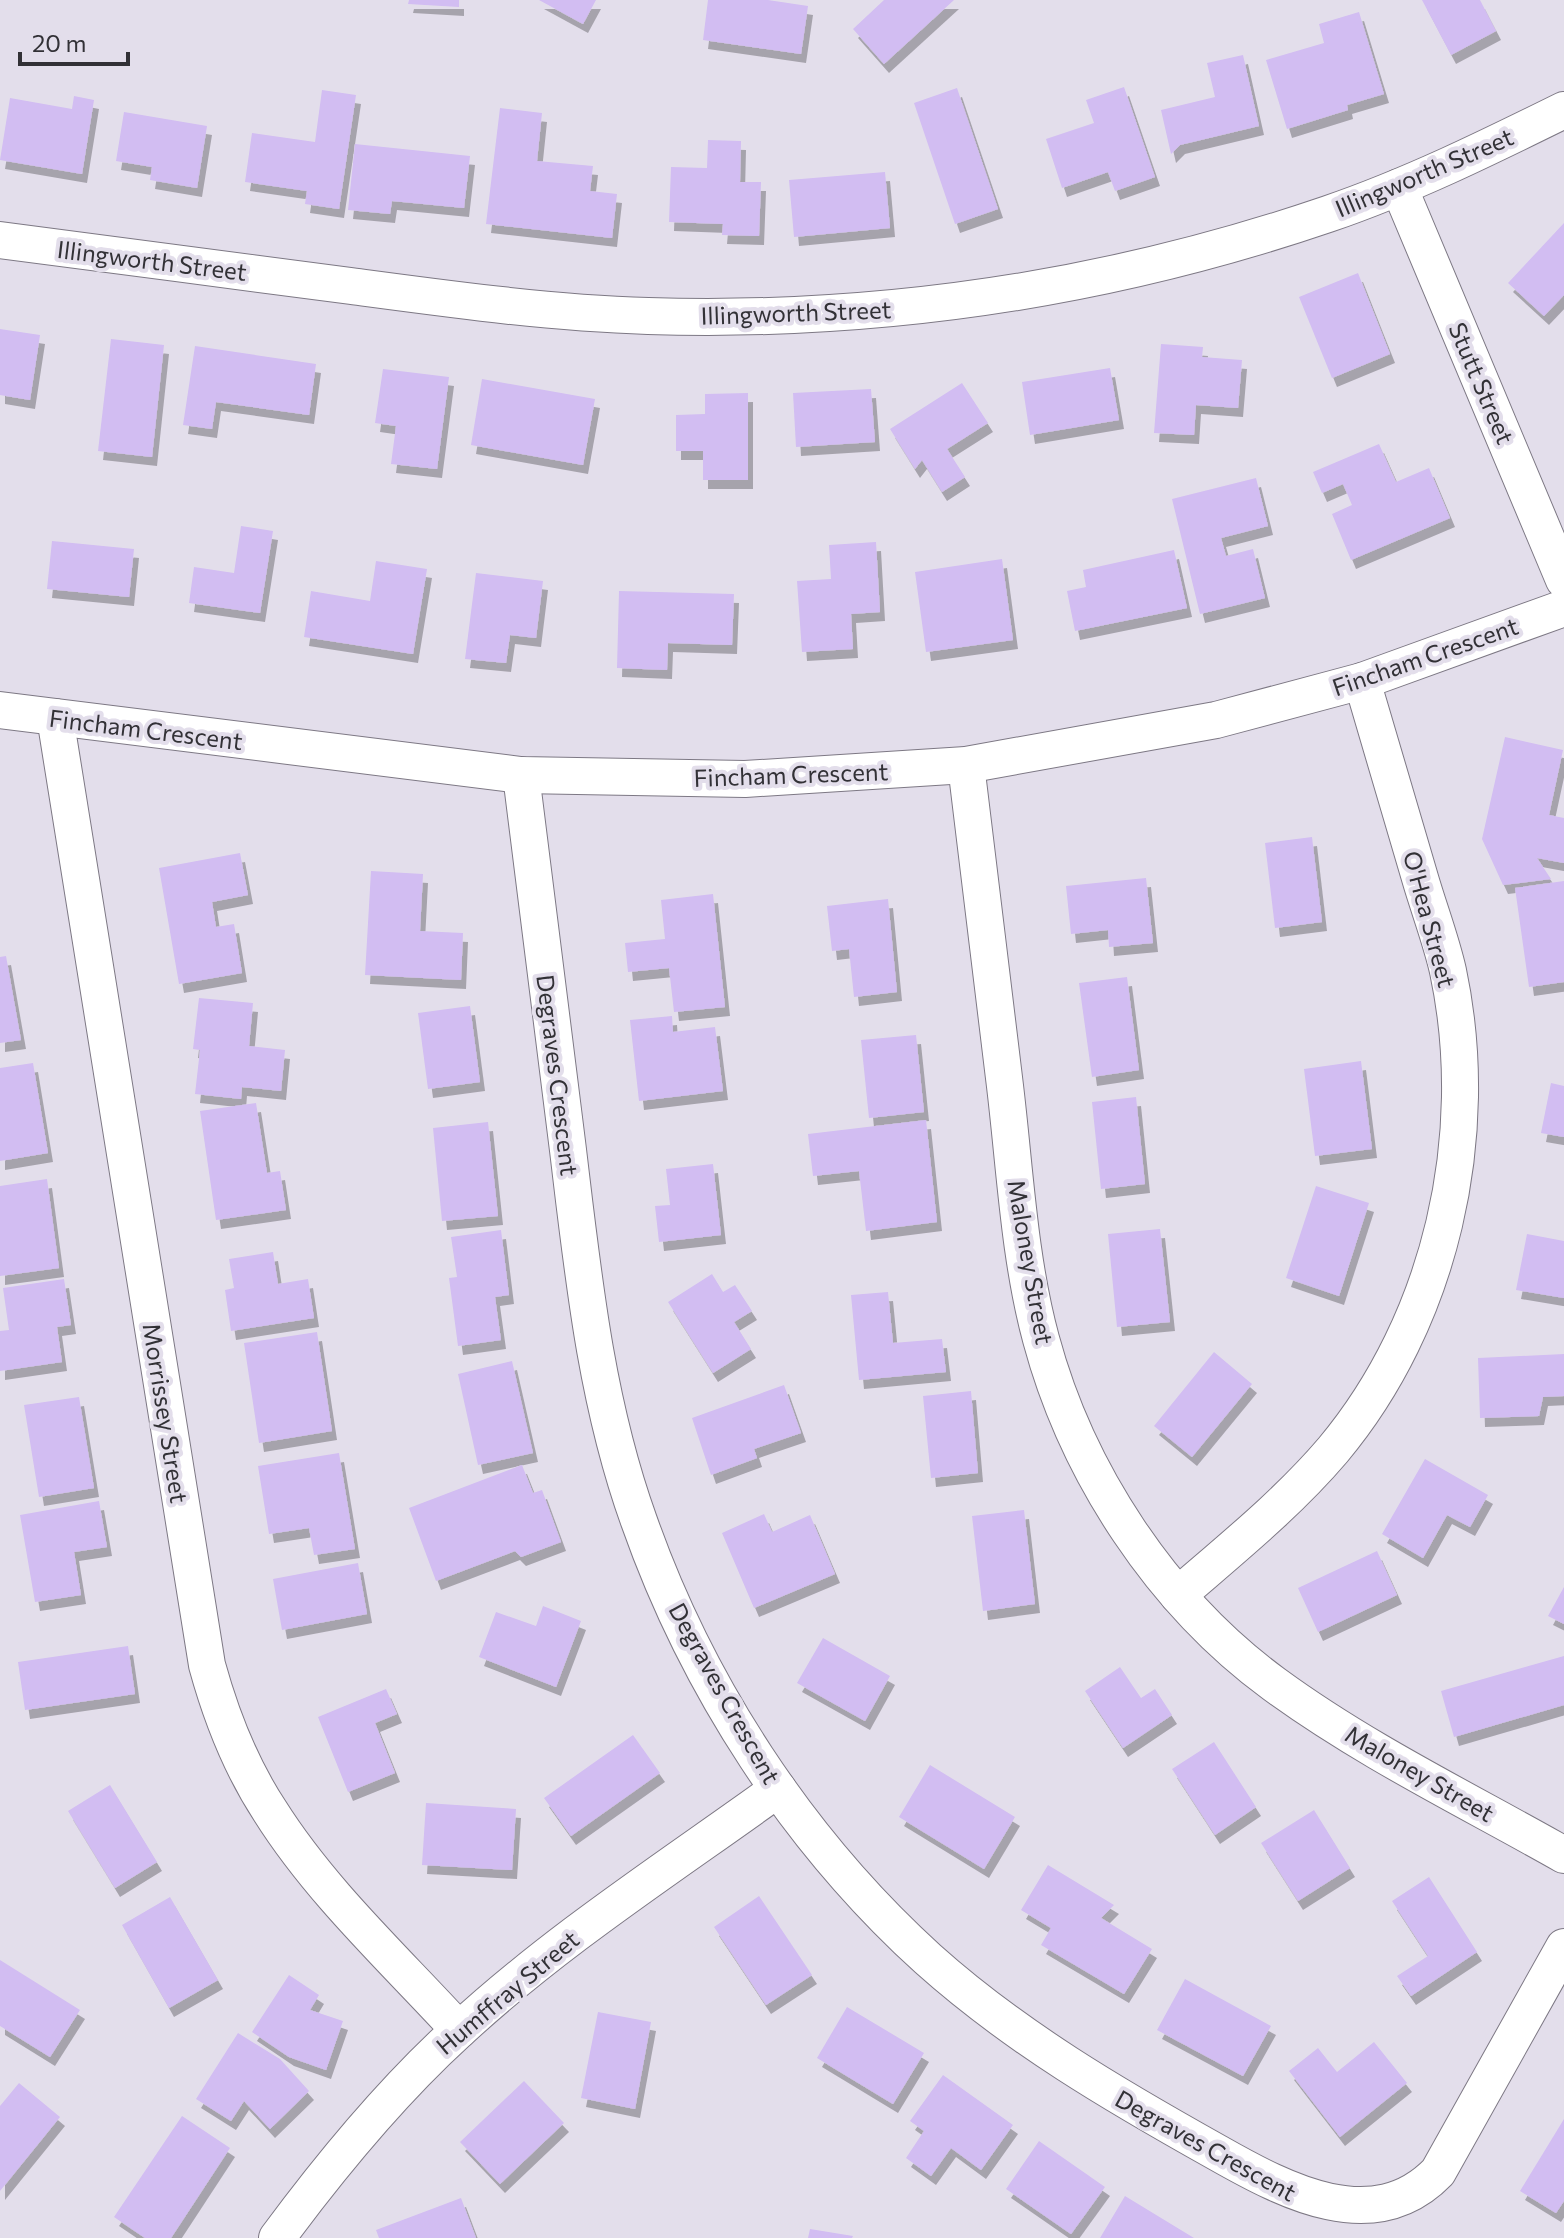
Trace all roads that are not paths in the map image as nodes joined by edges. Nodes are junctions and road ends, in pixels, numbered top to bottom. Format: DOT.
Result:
graph roads {
  1 [pos="1564,110"];
  2 [pos="1399,187"];
  3 [pos="0,240"];
  4 [pos="1564,580"];
  5 [pos="1564,608"];
  6 [pos="1362,681"];
  7 [pos="0,710"];
  8 [pos="55,717"];
  9 [pos="966,765"];
  10 [pos="521,775"];
  11 [pos="1178,1595"];
  12 [pos="778,1789"];
  13 [pos="1564,1855"];
  14 [pos="1564,1947"];
  15 [pos="459,2030"];
  16 [pos="277,2238"];
  1 -- 2 [label="street, Illingworth Street"];
  2 -- 3 [label="street, Illingworth Street"];
  2 -- 4 [label="street, Stutt Street"];
  5 -- 6 [label="street, Fincham Crescent"];
  6 -- 9 [label="street, Fincham Crescent"];
  6 -- 11 [label="street, O'Hea Street"];
  7 -- 8 [label="street, Fincham Crescent"];
  8 -- 10 [label="street, Fincham Crescent"];
  8 -- 15 [label="street, Morrissey Street"];
  9 -- 10 [label="street, Fincham Crescent"];
  9 -- 11 [label="street, Maloney Street"];
  10 -- 12 [label="street, Degraves Crescent"];
  11 -- 13 [label="street, Maloney Street"];
  12 -- 14 [label="street, Degraves Crescent"];
  12 -- 15 [label="street, Humffray Street"];
  15 -- 16 [label="street, Humffray Street"];
}
